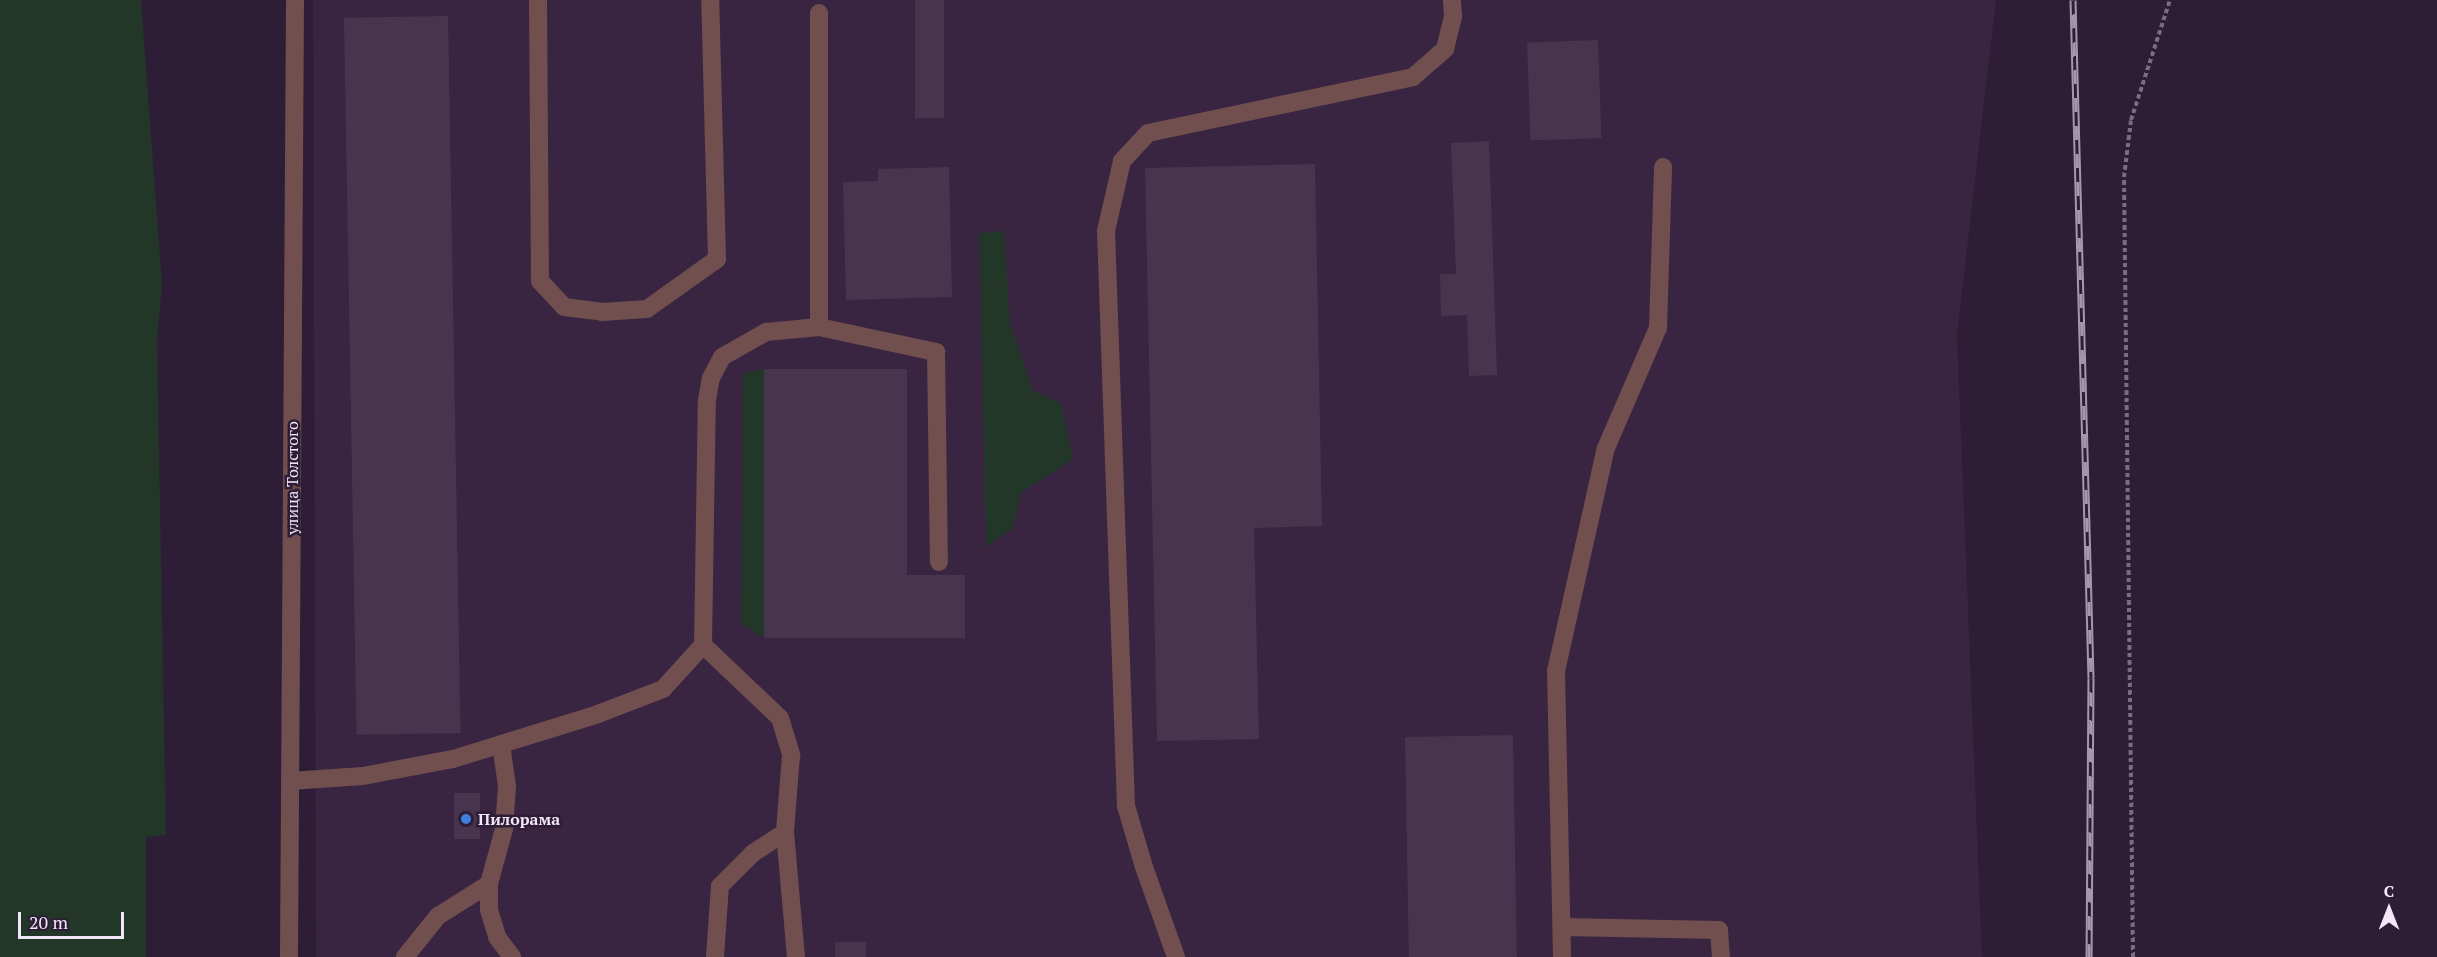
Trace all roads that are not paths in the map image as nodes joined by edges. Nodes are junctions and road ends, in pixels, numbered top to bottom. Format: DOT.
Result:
graph roads {
  1 [pos="295,0"];
  2 [pos="538,0"];
  3 [pos="710,0"];
  4 [pos="1452,0"];
  5 [pos="819,13"];
  6 [pos="1662,167"];
  7 [pos="819,327"];
  8 [pos="939,562"];
  9 [pos="703,645"];
  10 [pos="501,744"];
  11 [pos="290,781"];
  12 [pos="785,832"];
  13 [pos="489,884"];
  14 [pos="1562,927"];
  15 [pos="290,957"];
  16 [pos="405,957"];
  17 [pos="512,957"];
  18 [pos="715,957"];
  19 [pos="796,957"];
  20 [pos="1176,957"];
  21 [pos="1562,957"];
  22 [pos="1721,957"];
  1 -- 11 [label="street, улица Толстого"];
  2 -- 3 [label="street"];
  4 -- 20 [label="street"];
  5 -- 7 [label="street"];
  6 -- 14 [label="street"];
  7 -- 8 [label="street"];
  7 -- 9 [label="street"];
  9 -- 10 [label="street"];
  9 -- 12 [label="street"];
  10 -- 11 [label="street"];
  10 -- 13 [label="street"];
  11 -- 15 [label="street, улица Толстого"];
  12 -- 18 [label="street"];
  12 -- 19 [label="street"];
  13 -- 16 [label="street"];
  13 -- 17 [label="street"];
  14 -- 21 [label="street"];
  14 -- 22 [label="street"];
}
